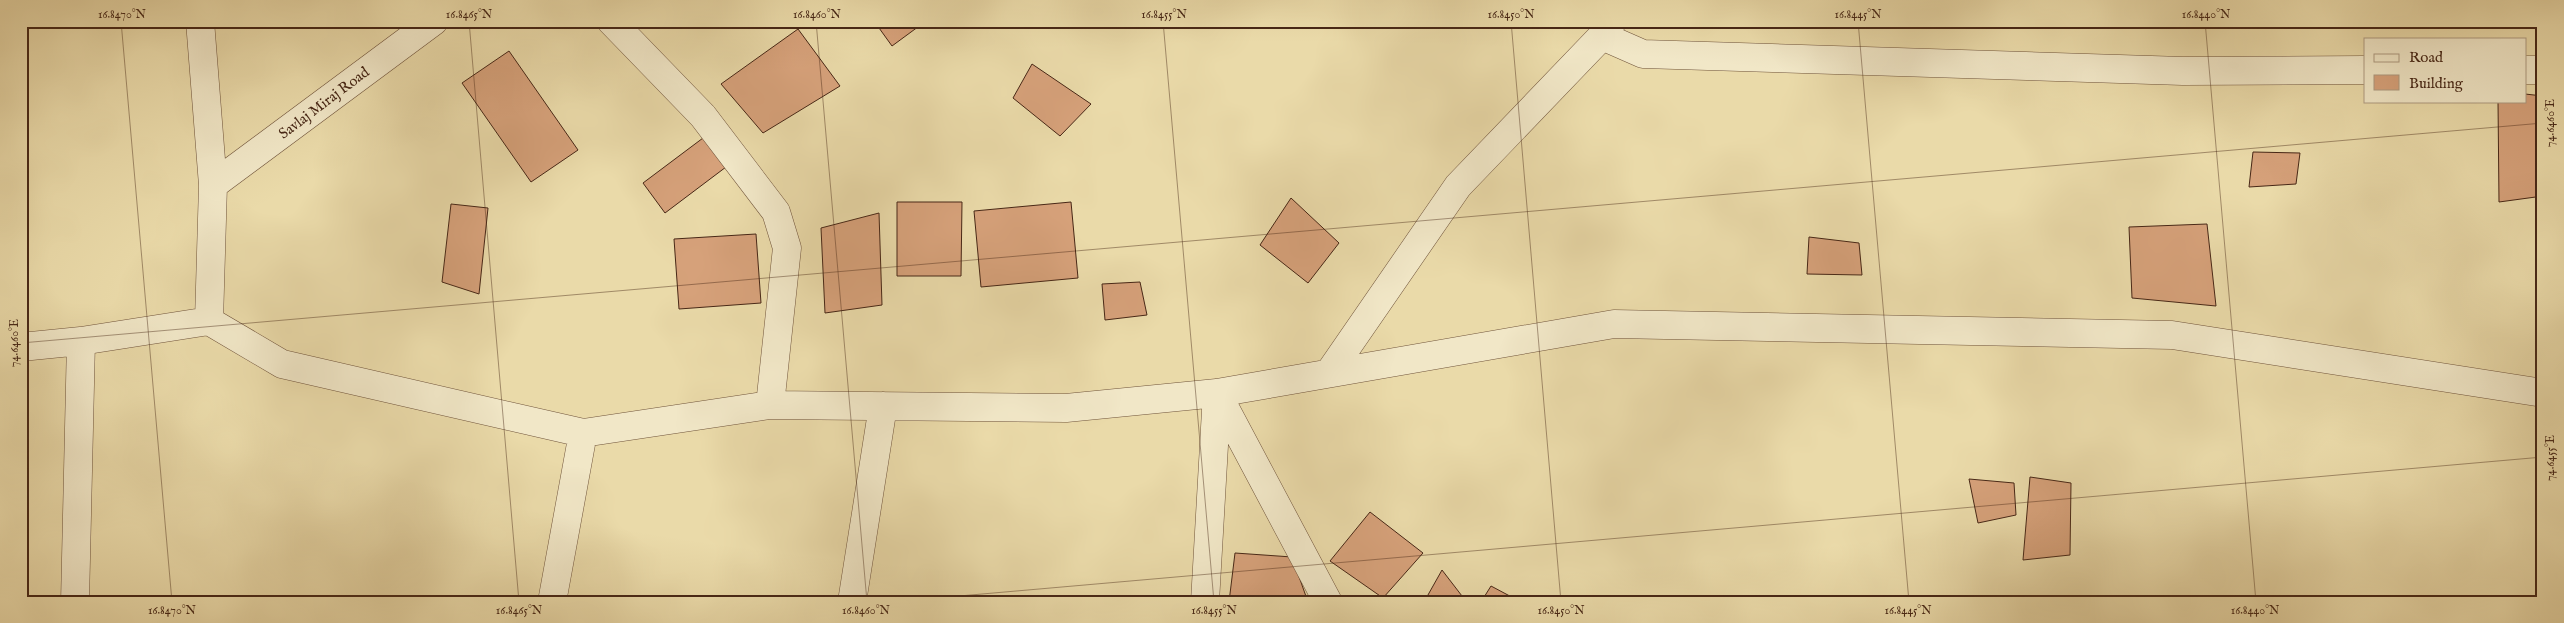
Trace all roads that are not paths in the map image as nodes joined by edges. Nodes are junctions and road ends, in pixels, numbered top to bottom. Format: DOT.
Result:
graph roads {
  1 [pos="200,21"];
  2 [pos="434,21"];
  3 [pos="612,21"];
  4 [pos="1608,29"];
  5 [pos="2364,70"];
  6 [pos="2526,70"];
  7 [pos="2543,70"];
  8 [pos="214,185"];
  9 [pos="209,321"];
  10 [pos="81,341"];
  11 [pos="21,347"];
  12 [pos="1329,374"];
  13 [pos="1217,393"];
  14 [pos="2543,393"];
  15 [pos="770,405"];
  16 [pos="883,406"];
  17 [pos="583,433"];
  18 [pos="75,602"];
  19 [pos="552,602"];
  20 [pos="852,602"];
  21 [pos="1204,602"];
  22 [pos="1328,602"];
  1 -- 8 [label="street"];
  2 -- 8 [label="street, Savlaj Miraj Road"];
  3 -- 15 [label="street"];
  4 -- 5 [label="street"];
  4 -- 12 [label="street"];
  6 -- 7 [label="street"];
  8 -- 9 [label="street"];
  9 -- 10 [label="street"];
  9 -- 17 [label="street"];
  10 -- 11 [label="street"];
  10 -- 18 [label="street"];
  12 -- 13 [label="street"];
  12 -- 14 [label="street"];
  13 -- 16 [label="street"];
  13 -- 21 [label="street"];
  13 -- 22 [label="street"];
  15 -- 16 [label="street"];
  15 -- 17 [label="street"];
  16 -- 20 [label="street"];
  17 -- 19 [label="street"];
}
